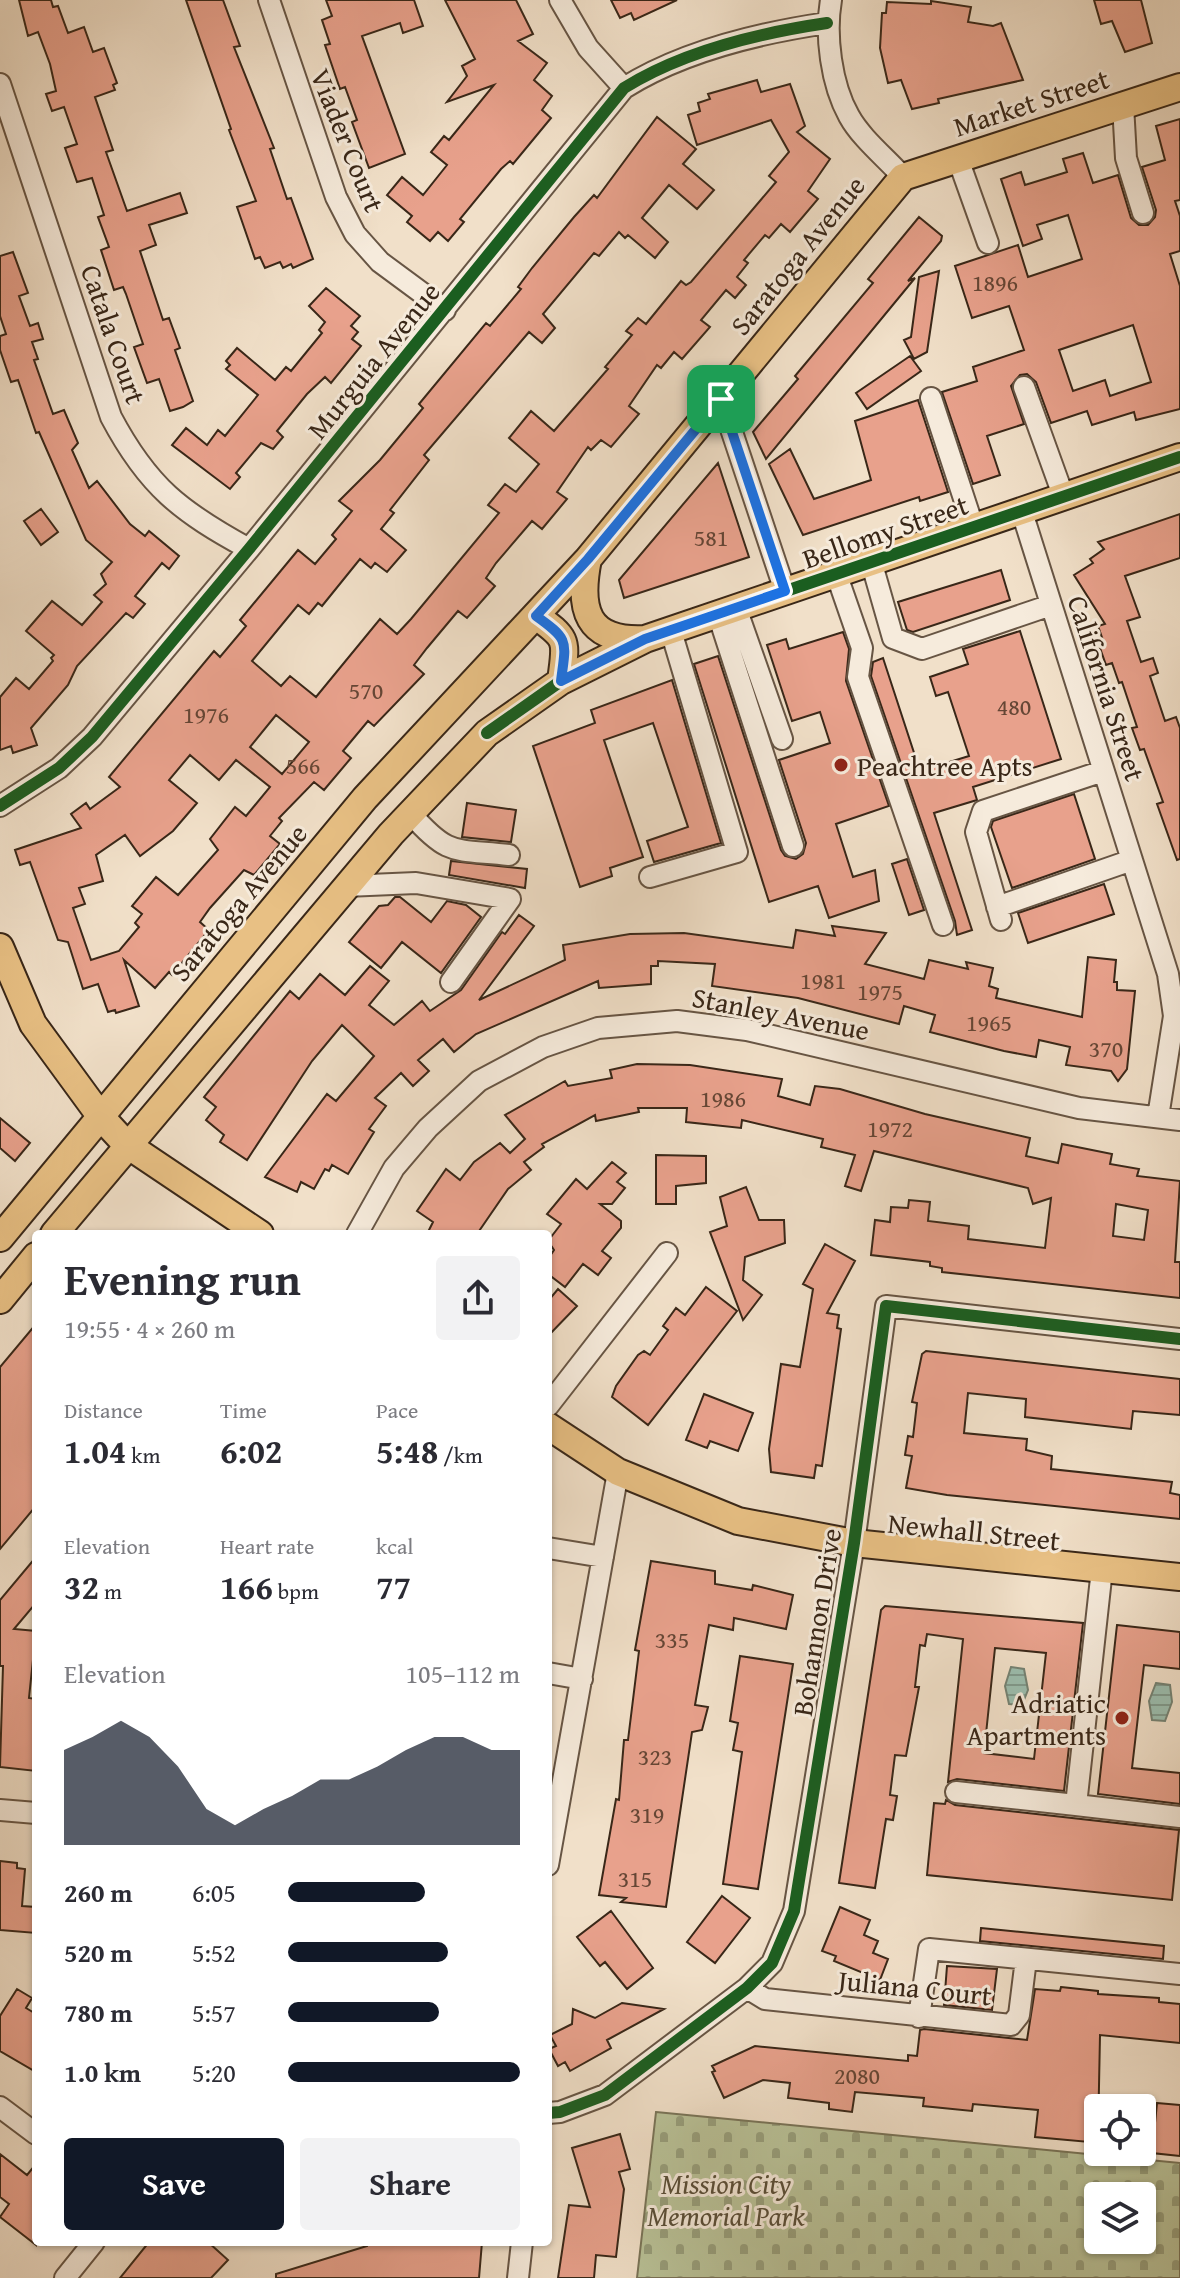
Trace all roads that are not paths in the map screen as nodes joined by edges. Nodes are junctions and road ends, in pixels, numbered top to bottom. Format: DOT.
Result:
graph roads {
  1 [pos="269,0"];
  2 [pos="560,0"];
  3 [pos="831,0"];
  4 [pos="827,23"];
  5 [pos="0,84"];
  6 [pos="1180,87"];
  7 [pos="624,88"];
  8 [pos="1123,105"];
  9 [pos="958,159"];
  10 [pos="903,177"];
  11 [pos="1143,213"];
  12 [pos="988,243"];
  13 [pos="445,310"];
  14 [pos="1024,387"];
  15 [pos="931,398"];
  16 [pos="721,399"];
  17 [pos="1180,457"];
  18 [pos="1063,495"];
  19 [pos="1021,509"];
  20 [pos="973,526"];
  21 [pos="249,549"];
  22 [pos="588,559"];
  23 [pos="871,561"];
  24 [pos="836,573"];
  25 [pos="785,591"];
  26 [pos="1051,605"];
  27 [pos="727,611"];
  28 [pos="536,616"];
  29 [pos="671,631"];
  30 [pos="645,639"];
  31 [pos="561,681"];
  32 [pos="782,739"];
  33 [pos="1103,771"];
  34 [pos="0,806"];
  35 [pos="411,814"];
  36 [pos="793,846"];
  37 [pos="509,855"];
  38 [pos="1132,860"];
  39 [pos="650,877"];
  40 [pos="346,886"];
  41 [pos="943,925"];
  42 [pos="0,947"];
  43 [pos="451,982"];
  44 [pos="101,1117"];
  45 [pos="1158,1117"];
  46 [pos="1180,1120"];
  47 [pos="126,1144"];
  48 [pos="57,1230"];
  49 [pos="254,1230"];
  50 [pos="359,1230"];
  51 [pos="0,1238"];
  52 [pos="667,1253"];
  53 [pos="32,1261"];
  54 [pos="0,1300"];
  55 [pos="1180,1339"];
  56 [pos="552,1401"];
  57 [pos="552,1429"];
  58 [pos="618,1472"];
  59 [pos="854,1543"];
  60 [pos="552,1549"];
  61 [pos="603,1557"];
  62 [pos="1102,1569"];
  63 [pos="1180,1577"];
  64 [pos="552,1674"];
  65 [pos="582,1679"];
  66 [pos="956,1792"];
  67 [pos="1076,1805"];
  68 [pos="0,1810"];
  69 [pos="32,1813"];
  70 [pos="1180,1817"];
  71 [pos="552,1848"];
  72 [pos="1026,1959"];
  73 [pos="1180,1974"];
  74 [pos="747,1988"];
  75 [pos="919,2017"];
  76 [pos="0,2107"];
  77 [pos="552,2113"];
  78 [pos="32,2131"];
  79 [pos="91,2246"];
  80 [pos="522,2246"];
  81 [pos="65,2278"];
  82 [pos="518,2278"];
  1 -- 13 [label="street, Viader Court"];
  2 -- 7 [label="street"];
  3 -- 4 [label="street"];
  4 -- 7 [label="street, Murguia Avenue"];
  4 -- 10 [label="street"];
  5 -- 21 [label="street, Catala Court"];
  6 -- 8 [label="main road, Market Street"];
  7 -- 13 [label="street, Murguia Avenue"];
  8 -- 9 [label="main road, Market Street"];
  8 -- 11 [label="street"];
  9 -- 10 [label="main road, Market Street"];
  9 -- 12 [label="street"];
  10 -- 16 [label="main road, Saratoga Avenue"];
  13 -- 21 [label="street, Murguia Avenue"];
  14 -- 18 [label="street"];
  15 -- 20 [label="street"];
  16 -- 22 [label="main road, Saratoga Avenue"];
  16 -- 25 [label="street"];
  17 -- 18 [label="main road, Bellomy Street"];
  18 -- 19 [label="main road, Bellomy Street"];
  19 -- 20 [label="main road, Bellomy Street"];
  19 -- 26 [label="street, California Street"];
  20 -- 23 [label="main road, Bellomy Street"];
  21 -- 34 [label="street, Murguia Avenue"];
  22 -- 28 [label="main road, Saratoga Avenue"];
  22 -- 30 [label="main road"];
  23 -- 24 [label="main road, Bellomy Street"];
  23 -- 26 [label="street"];
  24 -- 25 [label="main road, Bellomy Street"];
  24 -- 41 [label="street"];
  25 -- 27 [label="main road, Bellomy Street"];
  26 -- 33 [label="street, California Street"];
  27 -- 29 [label="main road, Bellomy Street"];
  27 -- 32 [label="street"];
  27 -- 36 [label="street"];
  28 -- 31 [label="main road"];
  28 -- 44 [label="main road, Saratoga Avenue"];
  29 -- 30 [label="main road, Bellomy Street"];
  29 -- 39 [label="street"];
  30 -- 31 [label="main road, Bellomy Street"];
  31 -- 35 [label="main road, Bellomy Street"];
  33 -- 38 [label="street, California Street"];
  33 -- 38 [label="street"];
  35 -- 37 [label="street"];
  35 -- 40 [label="main road"];
  38 -- 45 [label="street, California Street"];
  40 -- 43 [label="street"];
  40 -- 47 [label="main road"];
  42 -- 44 [label="main road"];
  44 -- 47 [label="main road"];
  44 -- 51 [label="main road, Saratoga Avenue"];
  45 -- 46 [label="street, Stanley Avenue"];
  45 -- 50 [label="street, Stanley Avenue"];
  47 -- 48 [label="main road"];
  47 -- 49 [label="main road"];
  52 -- 56 [label="street"];
  53 -- 54 [label="main road"];
  55 -- 59 [label="street, Bohannon Drive"];
  57 -- 58 [label="main road, Newhall Street"];
  58 -- 59 [label="main road, Newhall Street"];
  58 -- 61 [label="street"];
  59 -- 62 [label="main road, Newhall Street"];
  59 -- 74 [label="street, Bohannon Drive"];
  60 -- 61 [label="street"];
  61 -- 65 [label="street"];
  62 -- 63 [label="main road, Newhall Street"];
  62 -- 67 [label="street"];
  64 -- 65 [label="street"];
  65 -- 71 [label="street"];
  66 -- 67 [label="street"];
  67 -- 70 [label="street"];
  68 -- 69 [label="street"];
  72 -- 73 [label="street"];
  72 -- 75 [label="street, Juliana Court"];
  72 -- 75 [label="street"];
  74 -- 75 [label="street, Juliana Court"];
  74 -- 77 [label="street, Bohannon Drive"];
  76 -- 78 [label="street"];
  79 -- 81 [label="street"];
  80 -- 82 [label="street"];
}
